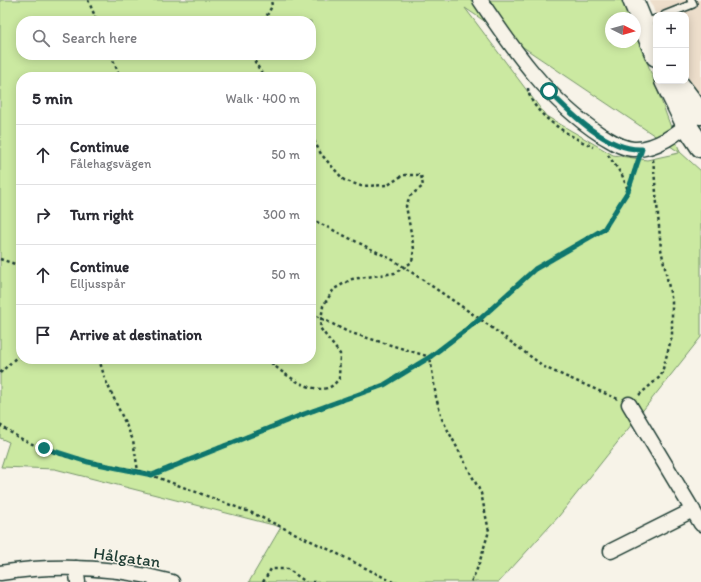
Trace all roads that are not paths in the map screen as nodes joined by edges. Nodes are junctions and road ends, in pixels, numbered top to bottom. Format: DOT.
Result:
graph roads {
  1 [pos="480,0"];
  2 [pos="633,0"];
  3 [pos="691,0"];
  4 [pos="673,12"];
  5 [pos="649,21"];
  6 [pos="655,48"];
  7 [pos="668,84"];
  8 [pos="678,84"];
  9 [pos="697,116"];
  10 [pos="701,147"];
  11 [pos="629,404"];
  12 [pos="693,510"];
  13 [pos="701,524"];
  14 [pos="611,551"];
  15 [pos="76,568"];
  16 [pos="0,573"];
  17 [pos="78,582"];
  18 [pos="172,582"];
  1 -- 9 [label="street"];
  2 -- 5 [label="main road"];
  3 -- 4 [label="lane"];
  5 -- 6 [label="main road"];
  7 -- 9 [label="main road"];
  8 -- 9 [label="main road"];
  9 -- 10 [label="main road"];
  11 -- 12 [label="street"];
  12 -- 13 [label="street"];
  12 -- 14 [label="street"];
  15 -- 16 [label="street, Hålgatan"];
  15 -- 17 [label="street, Hålgatan"];
  15 -- 18 [label="street, Hålgatan"];
}
